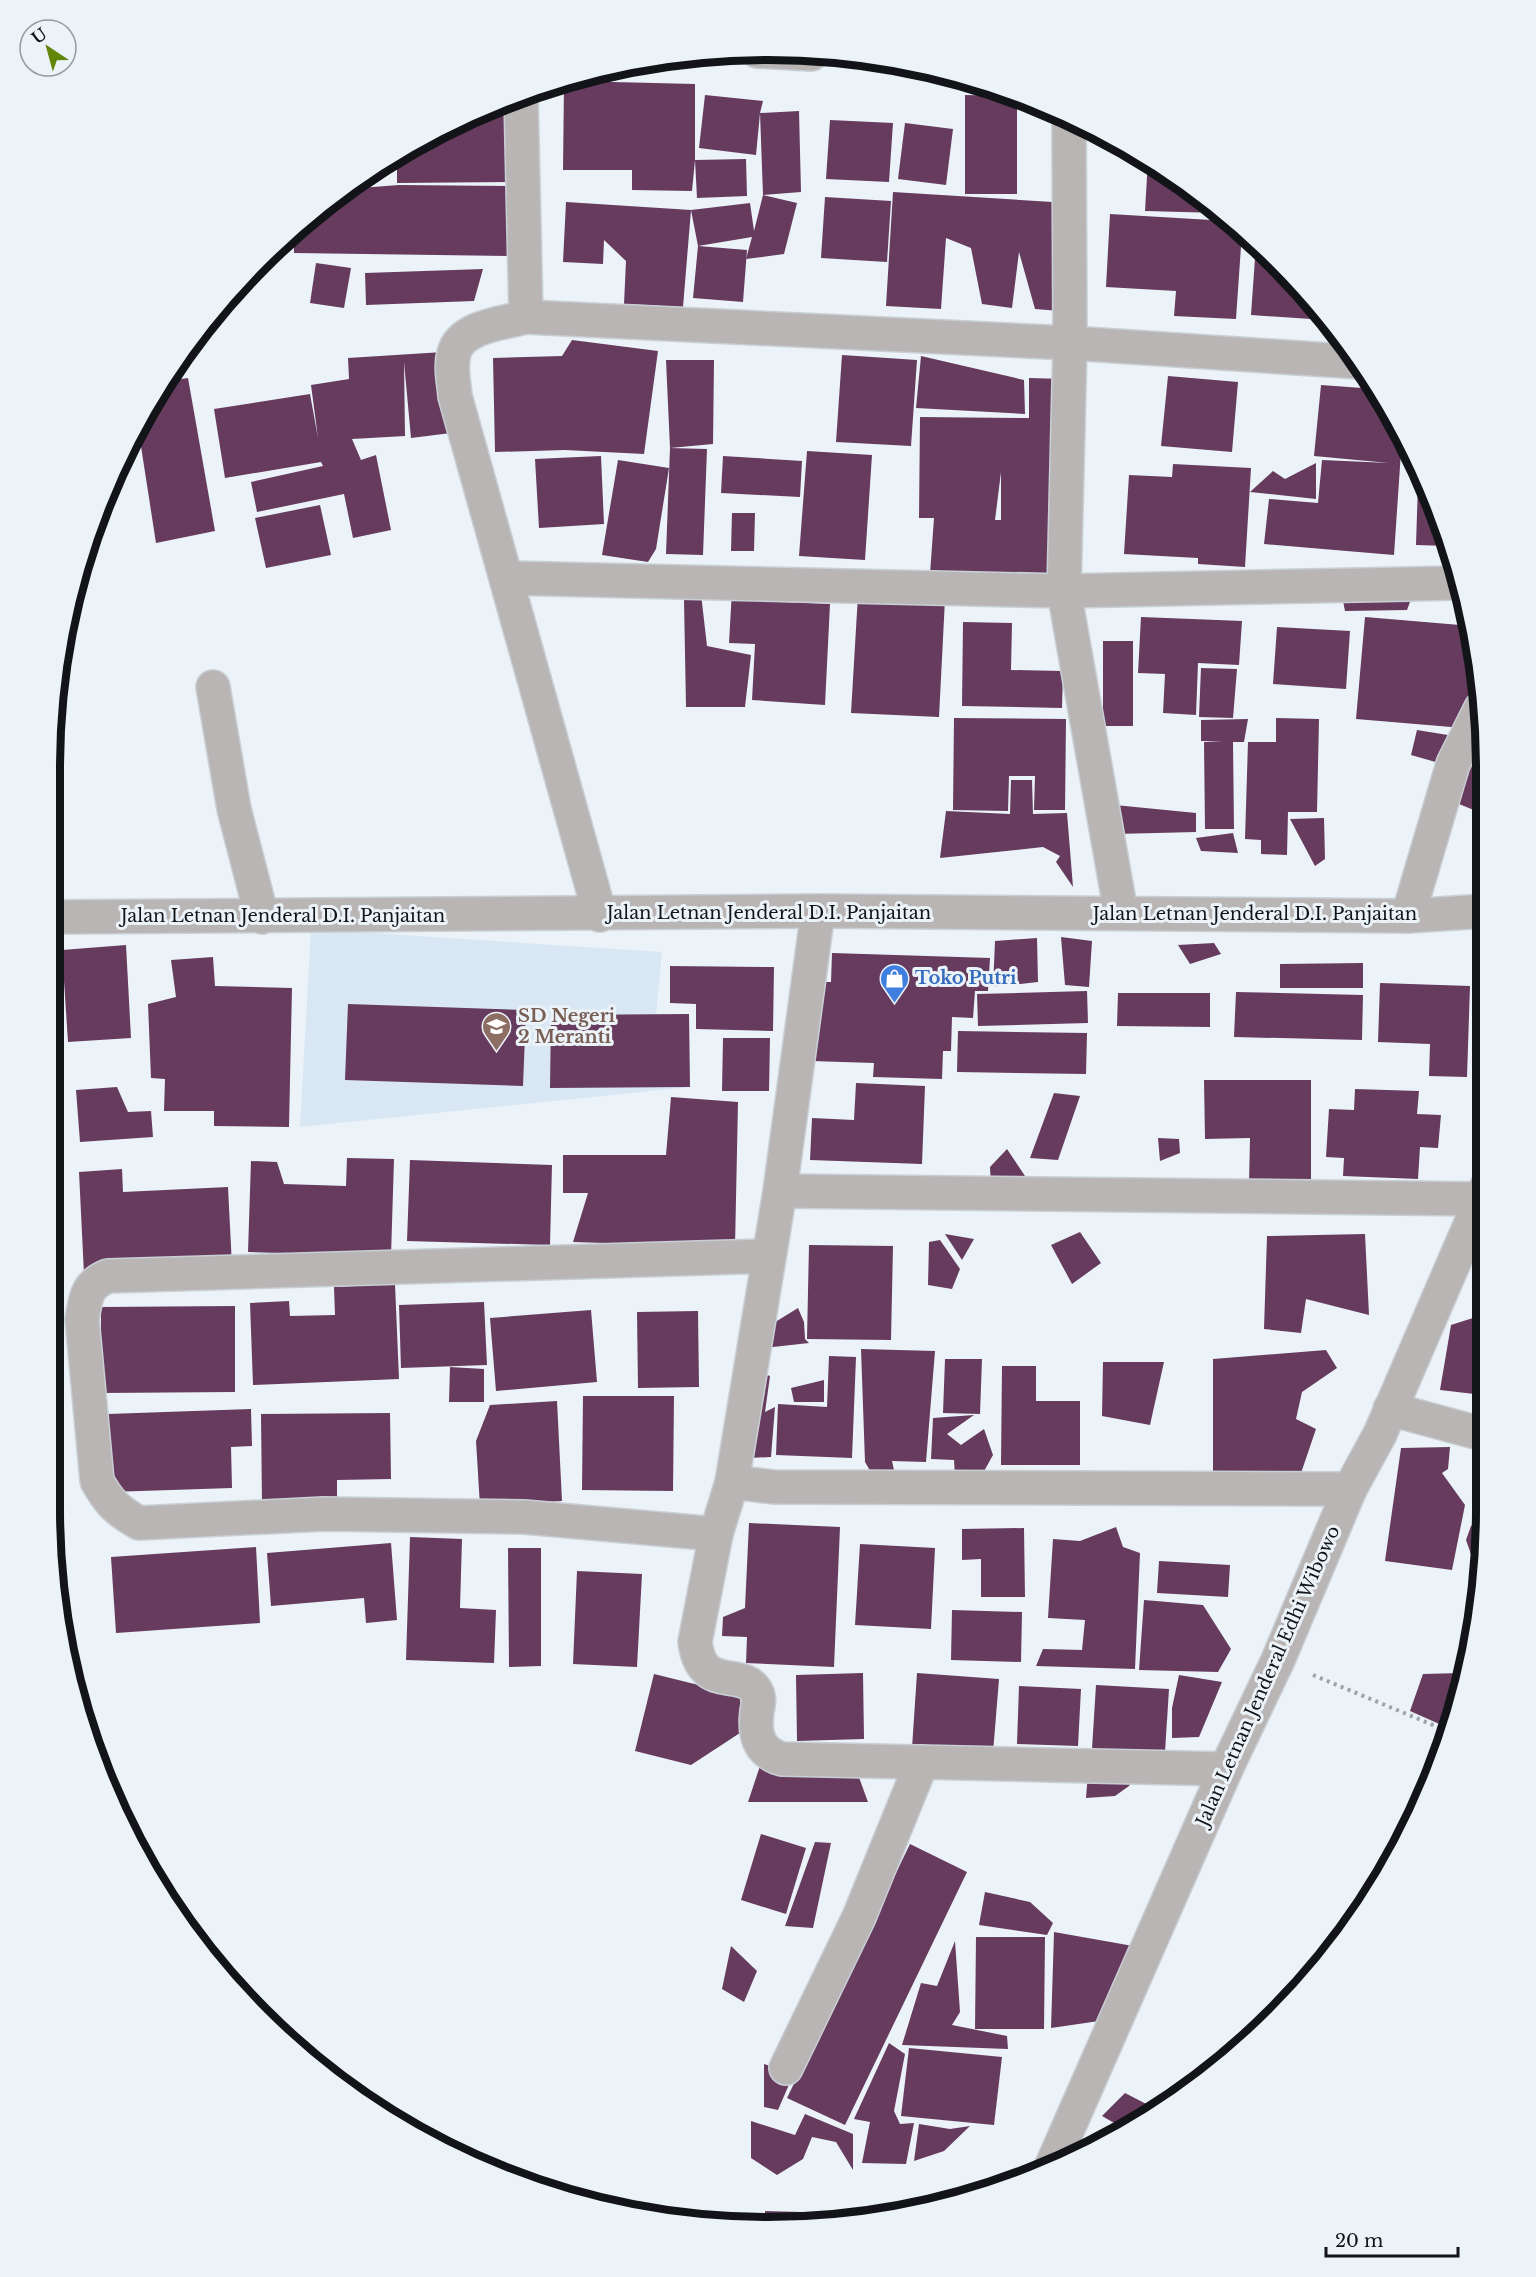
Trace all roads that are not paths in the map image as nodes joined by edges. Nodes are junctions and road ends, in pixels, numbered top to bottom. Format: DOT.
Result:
graph roads {
  1 [pos="521,105"];
  2 [pos="1069,128"];
  3 [pos="526,317"];
  4 [pos="1070,343"];
  5 [pos="1347,361"];
  6 [pos="507,578"];
  7 [pos="1451,583"];
  8 [pos="1064,591"];
  9 [pos="213,687"];
  10 [pos="1474,721"];
  11 [pos="818,911"];
  12 [pos="1476,912"];
  13 [pos="1121,913"];
  14 [pos="600,915"];
  15 [pos="1408,916"];
  16 [pos="60,917"];
  17 [pos="262,917"];
  18 [pos="780,1191"];
  19 [pos="1476,1193"];
  20 [pos="1476,1211"];
  21 [pos="768,1256"];
  22 [pos="1390,1409"];
  23 [pos="1476,1432"];
  24 [pos="732,1482"];
  25 [pos="1350,1489"];
  26 [pos="716,1534"];
  27 [pos="922,1762"];
  28 [pos="1226,1769"];
  29 [pos="786,2068"];
  30 [pos="1056,2155"];
  1 -- 3 [label="street"];
  2 -- 4 [label="street"];
  3 -- 4 [label="street"];
  3 -- 6 [label="street"];
  4 -- 5 [label="street"];
  4 -- 8 [label="street"];
  6 -- 8 [label="street"];
  6 -- 14 [label="street"];
  7 -- 8 [label="street"];
  8 -- 13 [label="street"];
  9 -- 17 [label="street"];
  10 -- 15 [label="street"];
  11 -- 13 [label="street, Jalan Letnan Jenderal D.I. Panjaitan"];
  11 -- 14 [label="street, Jalan Letnan Jenderal D.I. Panjaitan"];
  11 -- 18 [label="street"];
  12 -- 15 [label="street, Jalan Letnan Jenderal D.I. Panjaitan"];
  13 -- 15 [label="street, Jalan Letnan Jenderal D.I. Panjaitan"];
  14 -- 17 [label="street, Jalan Letnan Jenderal D.I. Panjaitan"];
  16 -- 17 [label="street, Jalan Letnan Jenderal D.I. Panjaitan"];
  18 -- 19 [label="street"];
  18 -- 21 [label="street"];
  20 -- 22 [label="street, Jalan Letnan Jenderal Edhi Wibowo"];
  21 -- 24 [label="street"];
  21 -- 26 [label="street"];
  22 -- 23 [label="street"];
  22 -- 25 [label="street, Jalan Letnan Jenderal Edhi Wibowo"];
  24 -- 25 [label="street"];
  24 -- 26 [label="street"];
  25 -- 28 [label="street, Jalan Letnan Jenderal Edhi Wibowo"];
  26 -- 27 [label="street"];
  27 -- 28 [label="street"];
  27 -- 29 [label="street"];
  28 -- 30 [label="street, Jalan Letnan Jenderal Edhi Wibowo"];
}
